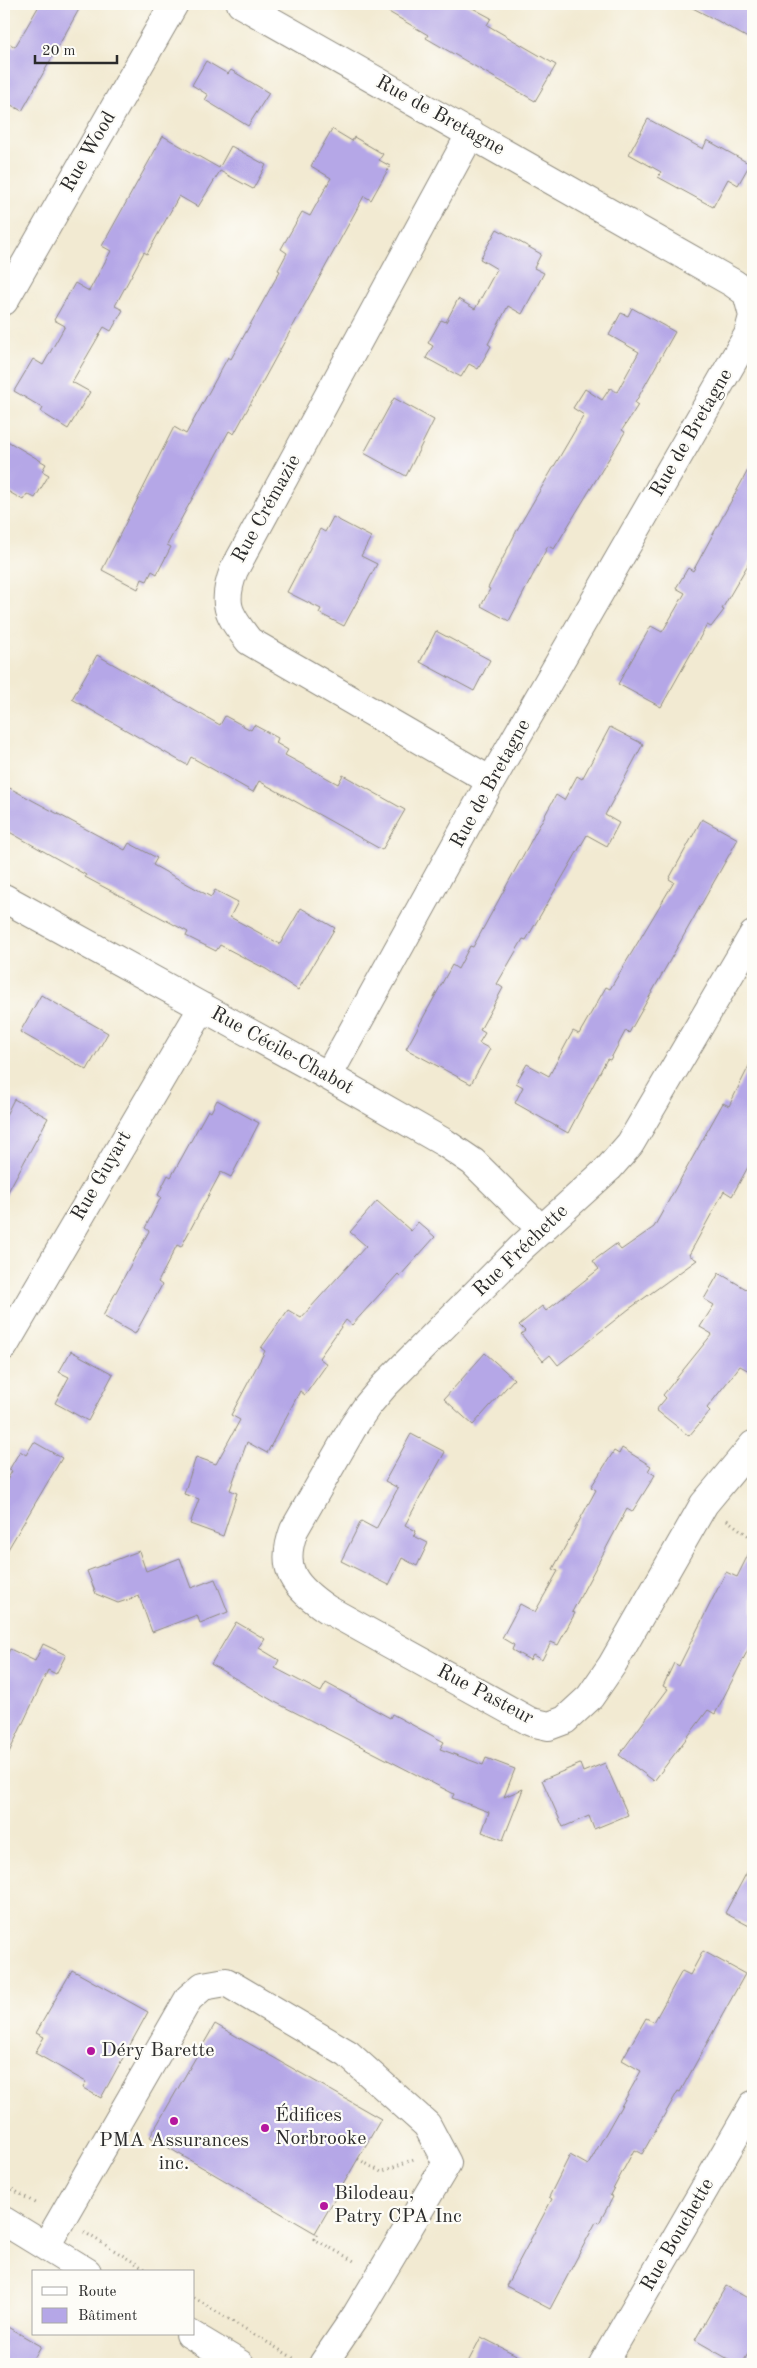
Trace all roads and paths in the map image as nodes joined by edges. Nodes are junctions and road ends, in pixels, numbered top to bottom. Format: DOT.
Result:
graph roads {
  1 [pos="174,4"];
  2 [pos="241,4"];
  3 [pos="471,134"];
  4 [pos="4,301"];
  5 [pos="491,781"];
  6 [pos="4,898"];
  7 [pos="753,935"];
  8 [pos="203,1007"];
  9 [pos="328,1076"];
  10 [pos="542,1230"];
  11 [pos="4,1346"];
  12 [pos="753,1445"];
  13 [pos="287,1563"];
  14 [pos="753,2105"];
  15 [pos="358,2159"];
  16 [pos="441,2174"];
  17 [pos="4,2221"];
  18 [pos="317,2234"];
  19 [pos="46,2246"];
  20 [pos="84,2270"];
  21 [pos="380,2276"];
  22 [pos="195,2299"];
  23 [pos="193,2336"];
  24 [pos="296,2359"];
  25 [pos="240,2364"];
  26 [pos="323,2364"];
  27 [pos="603,2364"];
  1 -- 4 [label="street, Rue Wood"];
  2 -- 3 [label="street, Rue de Bretagne"];
  3 -- 5 [label="street, Rue Crémazie"];
  3 -- 5 [label="street, Rue de Bretagne"];
  5 -- 9 [label="street, Rue de Bretagne"];
  6 -- 8 [label="street, Rue Cécile-Chabot"];
  7 -- 10 [label="street, Rue Fréchette"];
  8 -- 9 [label="street, Rue Cécile-Chabot"];
  8 -- 11 [label="street, Rue Guyart"];
  9 -- 10 [label="street, Rue Cécile-Chabot"];
  10 -- 13 [label="street, Rue Fréchette"];
  12 -- 13 [label="street, Rue Pasteur"];
  14 -- 27 [label="street, Rue Bouchette"];
  15 -- 16 [label="path"];
  16 -- 19 [label="street"];
  16 -- 21 [label="street"];
  17 -- 19 [label="street"];
  18 -- 21 [label="path"];
  19 -- 20 [label="street"];
  21 -- 26 [label="street"];
  22 -- 24 [label="path"];
  23 -- 25 [label="street"];
}
